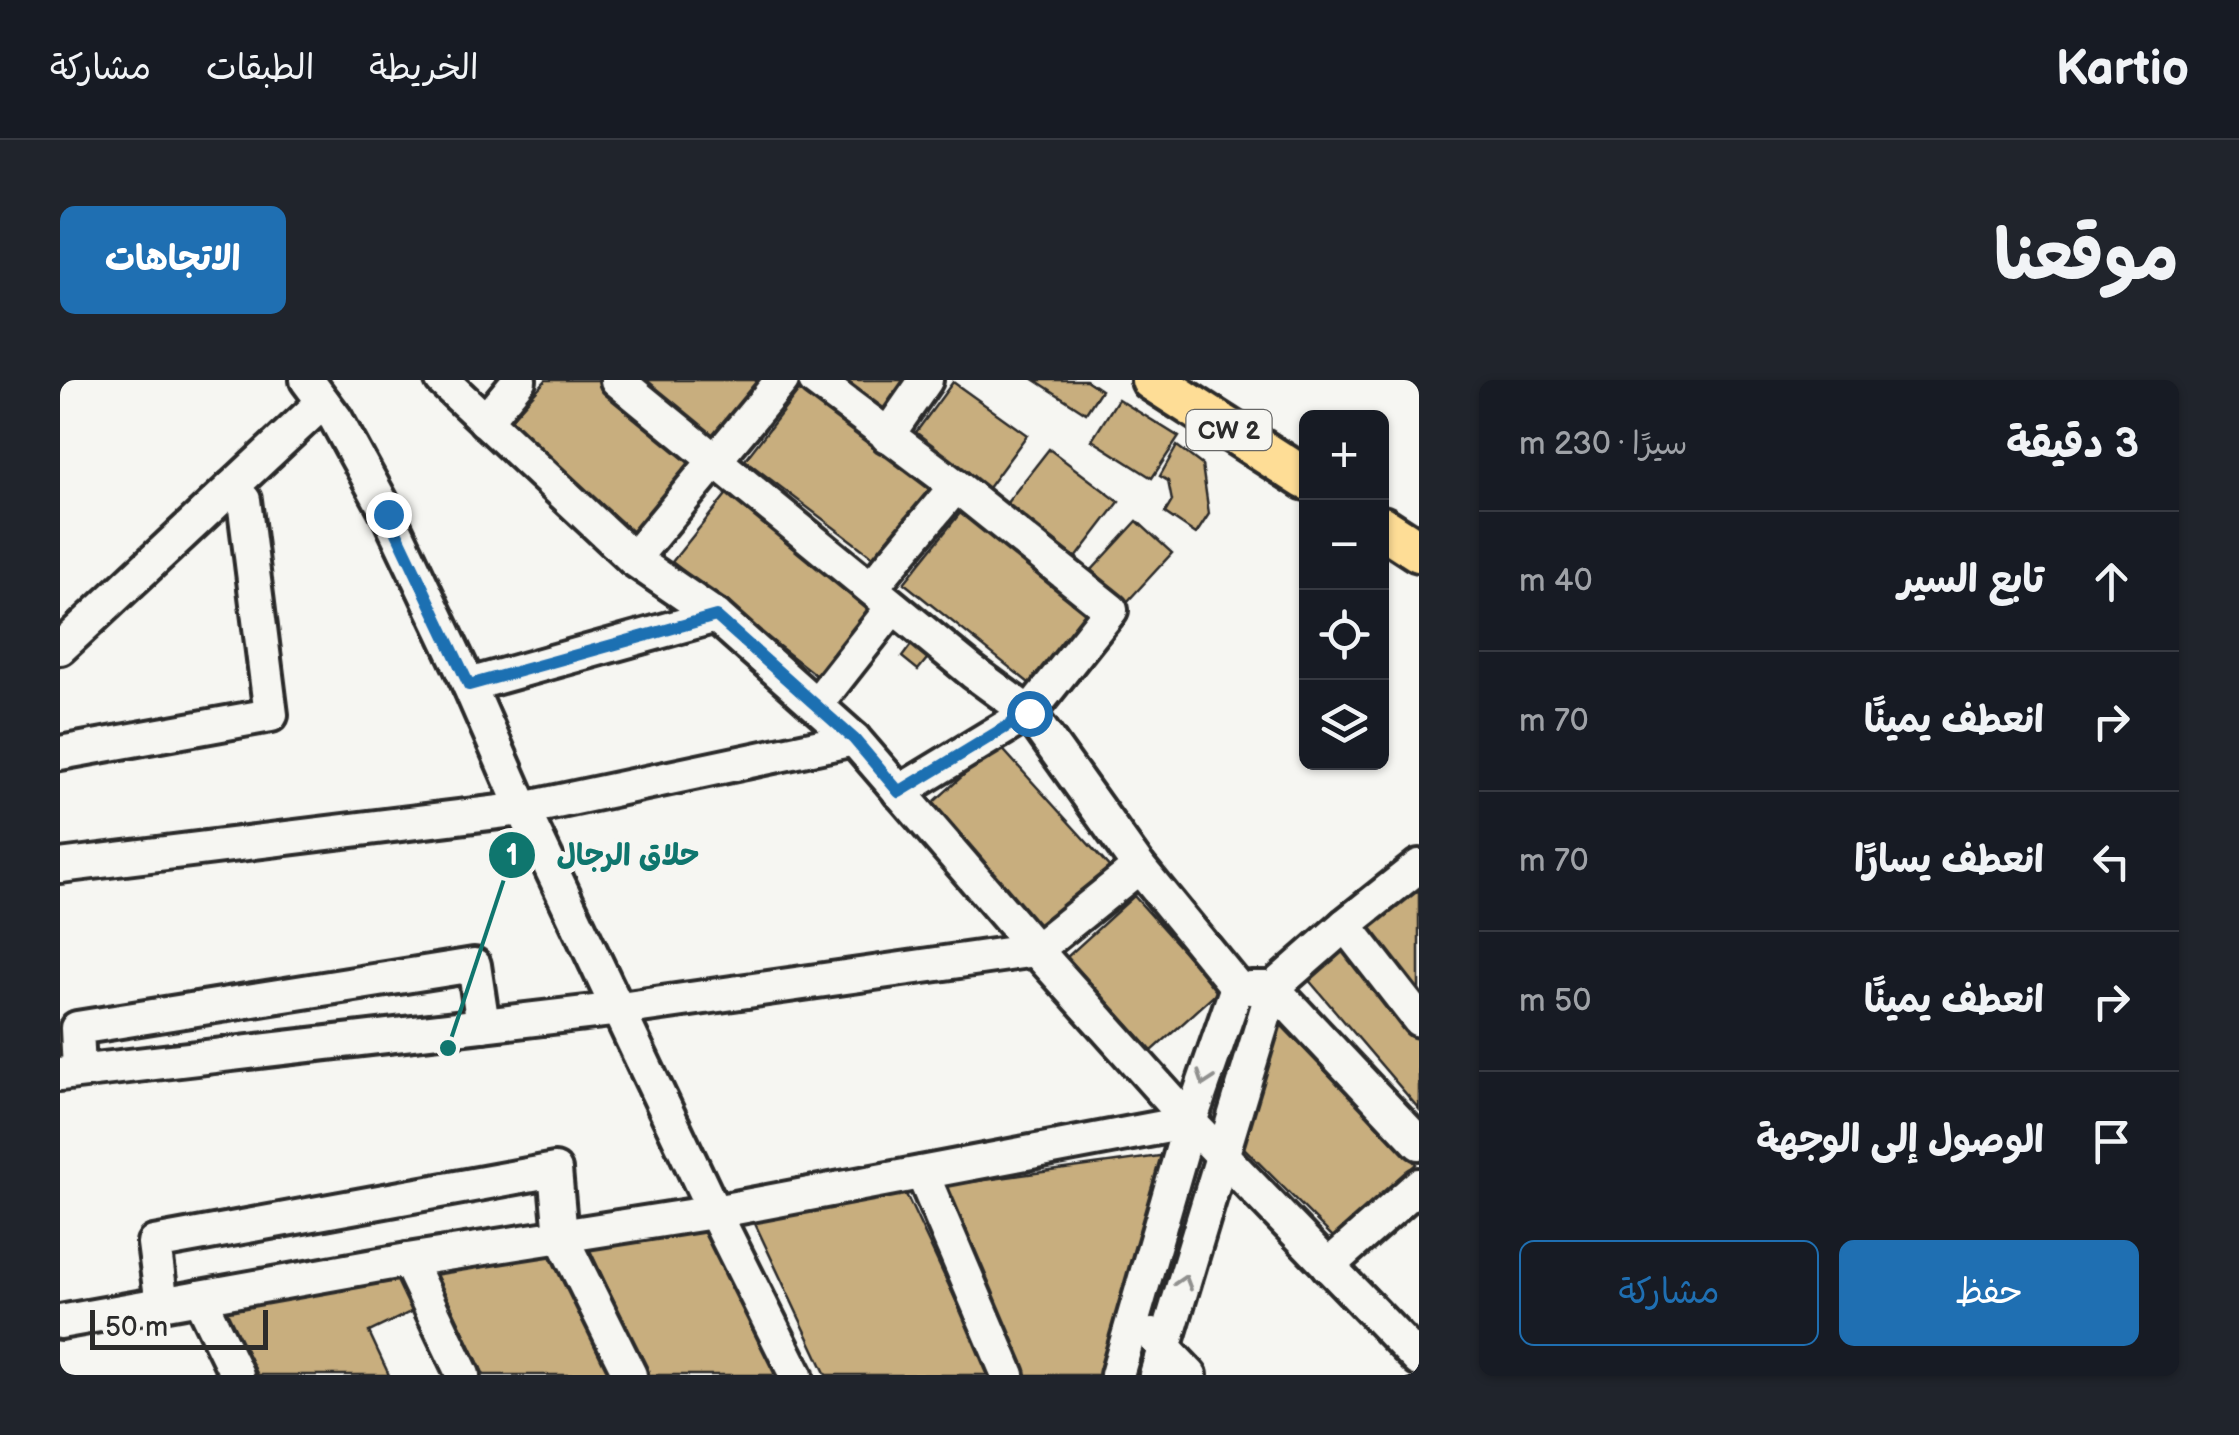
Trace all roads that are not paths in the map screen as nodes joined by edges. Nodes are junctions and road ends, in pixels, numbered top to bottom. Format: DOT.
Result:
graph roads {
  1 [pos="442,380"];
  2 [pos="519,380"];
  3 [pos="616,380"];
  4 [pos="782,380"];
  5 [pos="814,380"];
  6 [pos="926,380"];
  7 [pos="1152,380"];
  8 [pos="315,391"];
  9 [pos="485,421"];
  10 [pos="887,436"];
  11 [pos="716,461"];
  12 [pos="1299,474"];
  13 [pos="956,486"];
  14 [pos="232,488"];
  15 [pos="1389,532"];
  16 [pos="1419,551"];
  17 [pos="633,559"];
  18 [pos="882,597"];
  19 [pos="716,616"];
  20 [pos="60,648"];
  21 [pos="469,685"];
  22 [pos="816,705"];
  23 [pos="1029,713"];
  24 [pos="854,739"];
  25 [pos="60,753"];
  26 [pos="899,792"];
  27 [pos="524,809"];
  28 [pos="60,866"];
  29 [pos="1419,866"];
  30 [pos="1138,867"];
  31 [pos="1345,925"];
  32 [pos="1036,950"];
  33 [pos="1237,987"];
  34 [pos="1273,988"];
  35 [pos="620,1009"];
  36 [pos="1419,1020"];
  37 [pos="483,1025"];
  38 [pos="70,1072"];
  39 [pos="1190,1122"];
  40 [pos="1419,1143"];
  41 [pos="1222,1155"];
  42 [pos="922,1172"];
  43 [pos="1419,1185"];
  44 [pos="714,1212"];
  45 [pos="561,1236"];
  46 [pos="408,1260"];
  47 [pos="1328,1266"];
  48 [pos="199,1297"];
  49 [pos="159,1304"];
  50 [pos="1134,1316"];
  51 [pos="60,1322"];
  52 [pos="1419,1360"];
  53 [pos="1160,1362"];
  54 [pos="231,1373"];
  55 [pos="464,1375"];
  56 [pos="630,1375"];
  57 [pos="796,1375"];
  58 [pos="1008,1375"];
  59 [pos="1117,1375"];
  60 [pos="1190,1375"];
  1 -- 9 [label="street"];
  2 -- 9 [label="street"];
  3 -- 11 [label="street"];
  4 -- 11 [label="street"];
  5 -- 10 [label="street"];
  6 -- 10 [label="street"];
  7 -- 12 [label="main road, CW 2"];
  8 -- 14 [label="street"];
  8 -- 21 [label="street"];
  9 -- 17 [label="street"];
  10 -- 13 [label="street"];
  11 -- 17 [label="street"];
  11 -- 18 [label="street"];
  13 -- 18 [label="street"];
  13 -- 23 [label="street"];
  14 -- 20 [label="street"];
  14 -- 25 [label="street"];
  15 -- 16 [label="main road"];
  17 -- 19 [label="street"];
  18 -- 22 [label="street"];
  18 -- 23 [label="street"];
  19 -- 21 [label="street"];
  19 -- 22 [label="street"];
  21 -- 27 [label="street"];
  22 -- 24 [label="street"];
  23 -- 26 [label="street"];
  23 -- 30 [label="street"];
  24 -- 26 [label="street"];
  24 -- 27 [label="street"];
  26 -- 32 [label="street"];
  27 -- 28 [label="street"];
  27 -- 35 [label="street"];
  29 -- 31 [label="street"];
  30 -- 32 [label="street"];
  30 -- 33 [label="street"];
  31 -- 34 [label="street"];
  31 -- 36 [label="street"];
  32 -- 35 [label="street"];
  32 -- 39 [label="street"];
  33 -- 34 [label="street"];
  33 -- 39 [label="street, one-way"];
  34 -- 40 [label="street"];
  34 -- 41 [label="street"];
  35 -- 37 [label="street"];
  35 -- 44 [label="street"];
  37 -- 38 [label="street"];
  37 -- 38 [label="street"];
  39 -- 41 [label="street"];
  39 -- 42 [label="street"];
  39 -- 50 [label="street"];
  41 -- 47 [label="street"];
  53 -- 41 [label="street, one-way"];
  42 -- 44 [label="street"];
  42 -- 58 [label="street"];
  43 -- 47 [label="street"];
  44 -- 45 [label="street"];
  44 -- 57 [label="street"];
  45 -- 46 [label="street"];
  45 -- 49 [label="street"];
  45 -- 56 [label="street"];
  46 -- 48 [label="street"];
  46 -- 55 [label="street"];
  47 -- 52 [label="street"];
  48 -- 49 [label="street"];
  48 -- 54 [label="street"];
  49 -- 51 [label="street"];
  50 -- 53 [label="street"];
  50 -- 59 [label="street"];
  53 -- 60 [label="street"];
}
